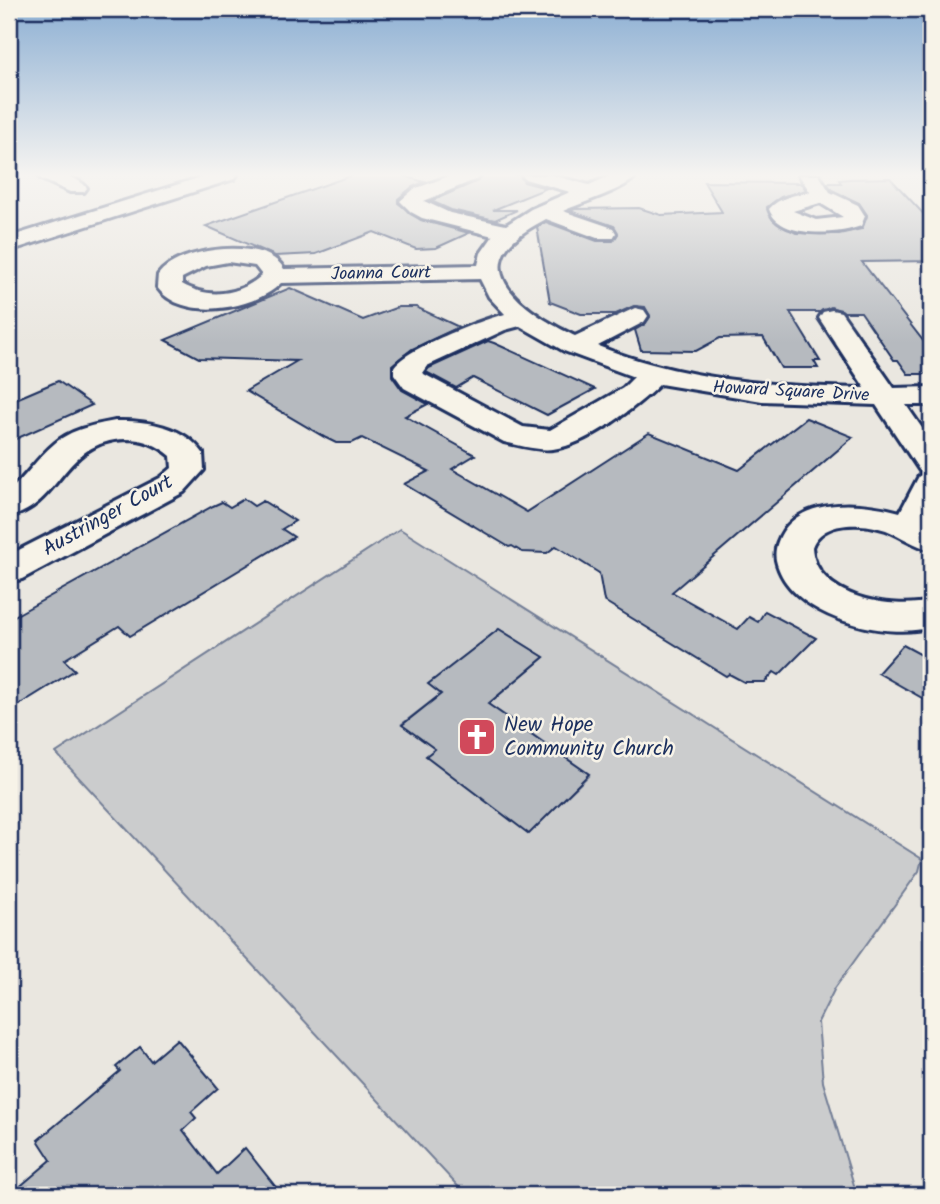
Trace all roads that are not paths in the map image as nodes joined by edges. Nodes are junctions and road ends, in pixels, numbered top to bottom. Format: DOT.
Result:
graph roads {
  1 [pos="49,231"];
  2 [pos="506,231"];
  3 [pos="600,231"];
  4 [pos="510,232"];
  5 [pos="605,233"];
  6 [pos="9,244"];
  7 [pos="488,272"];
  8 [pos="274,276"];
  9 [pos="635,316"];
  10 [pos="522,318"];
  11 [pos="832,318"];
  12 [pos="576,346"];
  13 [pos="653,375"];
  14 [pos="931,396"];
  15 [pos="887,397"];
  16 [pos="931,467"];
  17 [pos="9,507"];
  18 [pos="920,533"];
  19 [pos="9,570"];
  20 [pos="931,614"];
  1 -- 6 [label="street"];
  2 -- 4 [label="street"];
  3 -- 5 [label="street"];
  4 -- 7 [label="street"];
  7 -- 8 [label="street, Joanna Court"];
  7 -- 10 [label="street, Howard Square Drive"];
  9 -- 12 [label="street"];
  10 -- 12 [label="street, Howard Square Drive"];
  10 -- 13 [label="street"];
  11 -- 15 [label="street"];
  12 -- 13 [label="street, Howard Square Drive"];
  13 -- 15 [label="street, Howard Square Drive"];
  14 -- 15 [label="street, Howard Square Drive"];
  15 -- 16 [label="street"];
  16 -- 18 [label="street"];
  17 -- 19 [label="street, Austringer Court"];
  18 -- 20 [label="street"];
}
